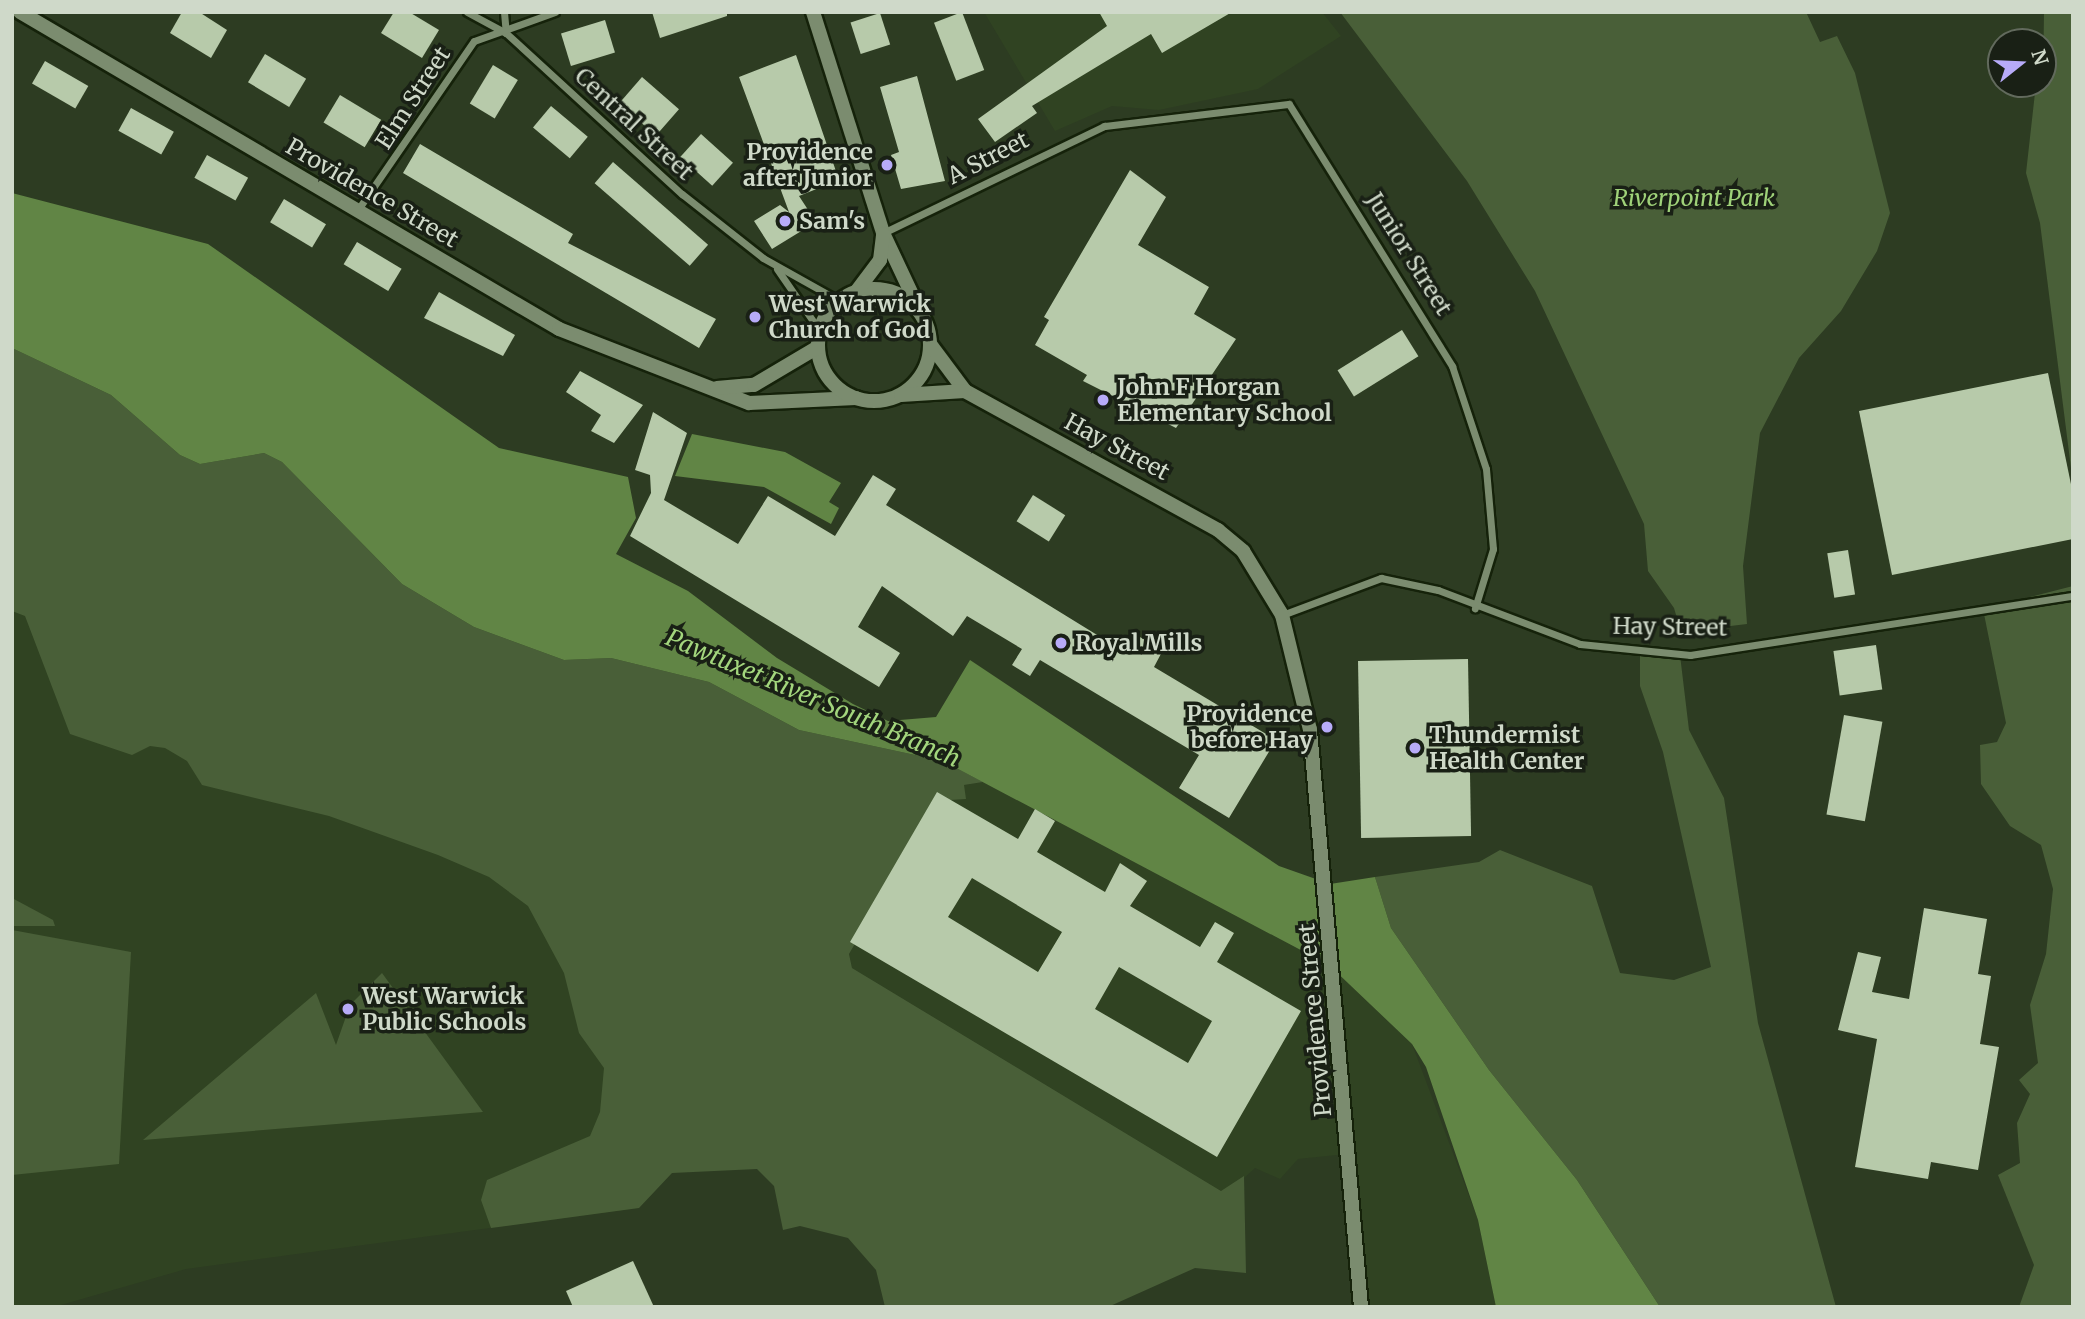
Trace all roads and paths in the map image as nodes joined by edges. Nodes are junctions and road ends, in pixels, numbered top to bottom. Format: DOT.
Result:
graph roads {
  1 [pos="20,12"];
  2 [pos="467,12"];
  3 [pos="504,12"];
  4 [pos="555,12"];
  5 [pos="813,12"];
  6 [pos="506,33"];
  7 [pos="1113,125"];
  8 [pos="357,211"];
  9 [pos="883,233"];
  10 [pos="774,266"];
  11 [pos="856,292"];
  12 [pos="840,300"];
  13 [pos="922,316"];
  14 [pos="820,331"];
  15 [pos="930,344"];
  16 [pos="818,347"];
  17 [pos="712,389"];
  18 [pos="965,391"];
  19 [pos="900,395"];
  20 [pos="856,398"];
  21 [pos="2073,596"];
  22 [pos="1475,608"];
  23 [pos="1282,615"];
  24 [pos="1362,1307"];
  1 -- 8 [label="main road, Providence Street"];
  2 -- 6 [label="street, Central Street"];
  3 -- 6 [label="street"];
  4 -- 6 [label="street, Elm Street"];
  5 -- 9 [label="main road"];
  6 -- 8 [label="street, Elm Street"];
  6 -- 10 [label="street, Central Street"];
  7 -- 9 [label="street, A Street"];
  7 -- 22 [label="street, Junior Street"];
  8 -- 17 [label="main road, Providence Street"];
  9 -- 11 [label="main road"];
  9 -- 13 [label="main road"];
  10 -- 12 [label="street"];
  10 -- 14 [label="street"];
  11 -- 12 [label="main road"];
  11 -- 13 [label="main road"];
  12 -- 14 [label="main road"];
  13 -- 15 [label="main road"];
  14 -- 16 [label="main road"];
  15 -- 18 [label="main road, Hay Street"];
  15 -- 19 [label="main road"];
  16 -- 17 [label="main road, Providence Street"];
  16 -- 20 [label="main road"];
  17 -- 20 [label="main road, Providence Street"];
  18 -- 19 [label="main road"];
  18 -- 23 [label="main road, Hay Street"];
  19 -- 20 [label="main road"];
  21 -- 22 [label="street, Hay Street"];
  22 -- 23 [label="street, Hay Street"];
  23 -- 24 [label="main road, Providence Street"];
}
